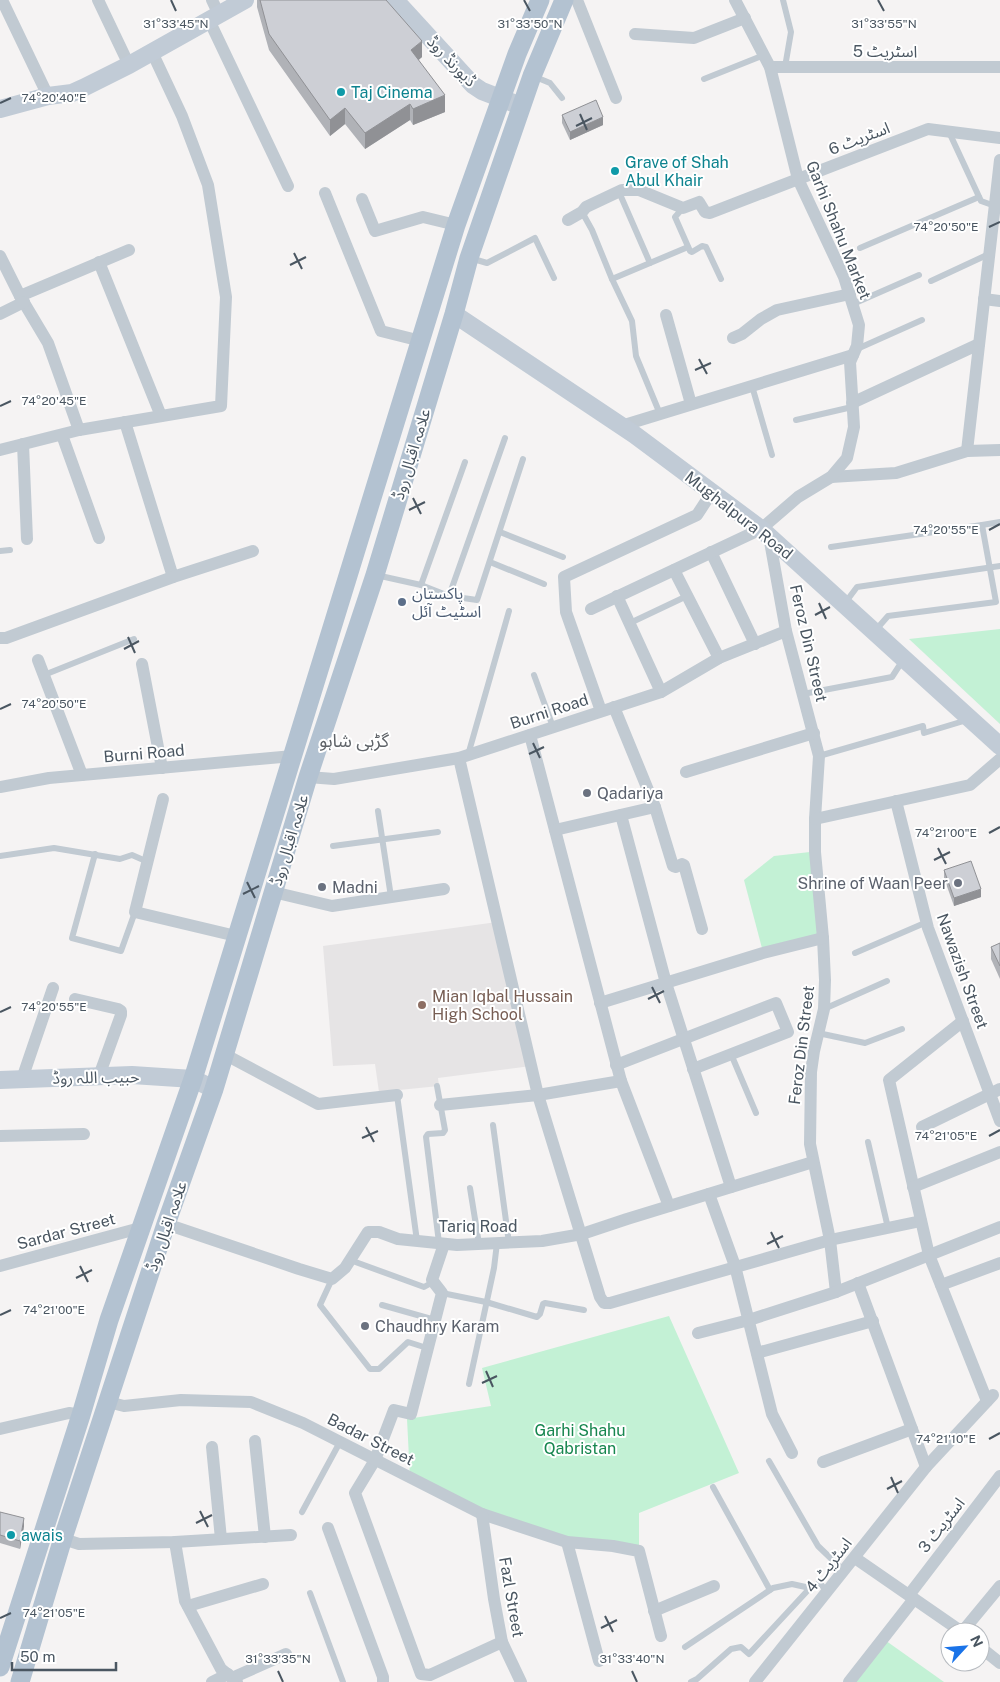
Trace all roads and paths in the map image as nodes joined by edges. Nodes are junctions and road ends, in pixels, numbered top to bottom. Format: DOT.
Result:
graph roads {
  1 [pos="2,0"];
  2 [pos="98,0"];
  3 [pos="245,0"];
  4 [pos="395,0"];
  5 [pos="540,0"];
  6 [pos="564,0"];
  7 [pos="577,0"];
  8 [pos="735,0"];
  9 [pos="783,0"];
  10 [pos="213,12"];
  11 [pos="745,18"];
  12 [pos="635,34"];
  13 [pos="152,52"];
  14 [pos="764,55"];
  15 [pos="129,64"];
  16 [pos="770,67"];
  17 [pos="784,67"];
  18 [pos="1000,67"];
  19 [pos="532,76"];
  20 [pos="704,78"];
  21 [pos="48,96"];
  22 [pos="502,98"];
  23 [pos="562,98"];
  24 [pos="616,98"];
  25 [pos="521,106"];
  26 [pos="0,110"];
  27 [pos="949,132"];
  28 [pos="1000,138"];
  29 [pos="1000,160"];
  30 [pos="798,179"];
  31 [pos="288,186"];
  32 [pos="618,192"];
  33 [pos="325,193"];
  34 [pos="979,197"];
  35 [pos="362,199"];
  36 [pos="995,206"];
  37 [pos="683,208"];
  38 [pos="582,212"];
  39 [pos="568,220"];
  40 [pos="456,225"];
  41 [pos="996,228"];
  42 [pos="688,247"];
  43 [pos="860,248"];
  44 [pos="129,250"];
  45 [pos="989,254"];
  46 [pos="0,256"];
  47 [pos="469,258"];
  48 [pos="99,262"];
  49 [pos="650,263"];
  50 [pos="919,275"];
  51 [pos="554,278"];
  52 [pos="612,278"];
  53 [pos="721,279"];
  54 [pos="932,281"];
  55 [pos="22,299"];
  56 [pos="851,299"];
  57 [pos="984,299"];
  58 [pos="1000,301"];
  59 [pos="0,314"];
  60 [pos="454,314"];
  61 [pos="666,315"];
  62 [pos="922,320"];
  63 [pos="733,338"];
  64 [pos="421,341"];
  65 [pos="979,344"];
  66 [pos="854,352"];
  67 [pos="752,386"];
  68 [pos="690,404"];
  69 [pos="852,405"];
  70 [pos="660,414"];
  71 [pos="161,416"];
  72 [pos="796,420"];
  73 [pos="124,422"];
  74 [pos="621,426"];
  75 [pos="79,430"];
  76 [pos="62,435"];
  77 [pos="505,438"];
  78 [pos="23,444"];
  79 [pos="0,450"];
  80 [pos="1000,450"];
  81 [pos="967,451"];
  82 [pos="772,455"];
  83 [pos="523,459"];
  84 [pos="466,462"];
  85 [pos="831,477"];
  86 [pos="712,492"];
  87 [pos="1000,522"];
  88 [pos="982,525"];
  89 [pos="500,532"];
  90 [pos="765,533"];
  91 [pos="99,538"];
  92 [pos="27,539"];
  93 [pos="831,547"];
  94 [pos="10,550"];
  95 [pos="0,551"];
  96 [pos="253,551"];
  97 [pos="711,552"];
  98 [pos="563,557"];
  99 [pos="490,562"];
  100 [pos="1000,566"];
  101 [pos="989,568"];
  102 [pos="674,570"];
  103 [pos="375,575"];
  104 [pos="173,577"];
  105 [pos="544,584"];
  106 [pos="421,585"];
  107 [pos="344,587"];
  108 [pos="368,595"];
  109 [pos="448,596"];
  110 [pos="617,596"];
  111 [pos="687,596"];
  112 [pos="998,602"];
  113 [pos="844,604"];
  114 [pos="591,608"];
  115 [pos="509,611"];
  116 [pos="630,623"];
  117 [pos="786,631"];
  118 [pos="874,632"];
  119 [pos="0,638"];
  120 [pos="134,639"];
  121 [pos="755,644"];
  122 [pos="719,658"];
  123 [pos="904,658"];
  124 [pos="38,660"];
  125 [pos="142,664"];
  126 [pos="44,675"];
  127 [pos="534,675"];
  128 [pos="661,692"];
  129 [pos="803,694"];
  130 [pos="614,707"];
  131 [pos="600,711"];
  132 [pos="971,719"];
  133 [pos="553,727"];
  134 [pos="814,733"];
  135 [pos="530,735"];
  136 [pos="1000,746"];
  137 [pos="293,756"];
  138 [pos="463,756"];
  139 [pos="819,756"];
  140 [pos="1000,759"];
  141 [pos="162,768"];
  142 [pos="686,772"];
  143 [pos="82,775"];
  144 [pos="308,776"];
  145 [pos="0,787"];
  146 [pos="163,800"];
  147 [pos="896,801"];
  148 [pos="655,807"];
  149 [pos="378,812"];
  150 [pos="621,815"];
  151 [pos="815,819"];
  152 [pos="555,830"];
  153 [pos="438,832"];
  154 [pos="382,840"];
  155 [pos="333,846"];
  156 [pos="95,854"];
  157 [pos="0,856"];
  158 [pos="148,862"];
  159 [pos="444,890"];
  160 [pos="273,892"];
  161 [pos="391,897"];
  162 [pos="135,912"];
  163 [pos="927,922"];
  164 [pos="702,929"];
  165 [pos="236,936"];
  166 [pos="824,938"];
  167 [pos="855,954"];
  168 [pos="887,981"];
  169 [pos="666,983"];
  170 [pos="53,988"];
  171 [pos="75,999"];
  172 [pos="600,1003"];
  173 [pos="824,1009"];
  174 [pos="963,1021"];
  175 [pos="902,1029"];
  176 [pos="818,1033"];
  177 [pos="683,1038"];
  178 [pos="224,1054"];
  179 [pos="731,1054"];
  180 [pos="616,1065"];
  181 [pos="693,1069"];
  182 [pos="99,1076"];
  183 [pos="22,1079"];
  184 [pos="193,1079"];
  185 [pos="0,1080"];
  186 [pos="620,1081"];
  187 [pos="437,1086"];
  188 [pos="214,1089"];
  189 [pos="995,1092"];
  190 [pos="397,1095"];
  191 [pos="538,1095"];
  192 [pos="440,1105"];
  193 [pos="756,1113"];
  194 [pos="1000,1121"];
  195 [pos="493,1125"];
  196 [pos="922,1127"];
  197 [pos="84,1134"];
  198 [pos="0,1136"];
  199 [pos="868,1142"];
  200 [pos="1000,1152"];
  201 [pos="813,1162"];
  202 [pos="731,1186"];
  203 [pos="914,1187"];
  204 [pos="470,1188"];
  205 [pos="709,1194"];
  206 [pos="669,1206"];
  207 [pos="921,1221"];
  208 [pos="166,1224"];
  209 [pos="1000,1227"];
  210 [pos="140,1228"];
  211 [pos="888,1228"];
  212 [pos="582,1234"];
  213 [pos="830,1240"];
  214 [pos="417,1241"];
  215 [pos="503,1243"];
  216 [pos="442,1244"];
  217 [pos="479,1244"];
  218 [pos="928,1255"];
  219 [pos="350,1260"];
  220 [pos="1000,1263"];
  221 [pos="0,1266"];
  222 [pos="735,1266"];
  223 [pos="332,1278"];
  224 [pos="434,1282"];
  225 [pos="858,1282"];
  226 [pos="941,1285"];
  227 [pos="836,1292"];
  228 [pos="442,1293"];
  229 [pos="486,1302"];
  230 [pos="382,1304"];
  231 [pos="584,1310"];
  232 [pos="435,1320"];
  233 [pos="749,1320"];
  234 [pos="873,1321"];
  235 [pos="698,1333"];
  236 [pos="428,1348"];
  237 [pos="757,1353"];
  238 [pos="469,1384"];
  239 [pos="108,1402"];
  240 [pos="80,1415"];
  241 [pos="0,1429"];
  242 [pos="912,1429"];
  243 [pos="255,1441"];
  244 [pos="340,1442"];
  245 [pos="212,1447"];
  246 [pos="792,1452"];
  247 [pos="375,1460"];
  248 [pos="769,1461"];
  249 [pos="823,1462"];
  250 [pos="926,1467"];
  251 [pos="1000,1476"];
  252 [pos="712,1487"];
  253 [pos="302,1512"];
  254 [pos="482,1514"];
  255 [pos="328,1528"];
  256 [pos="42,1532"];
  257 [pos="291,1535"];
  258 [pos="265,1537"];
  259 [pos="63,1538"];
  260 [pos="221,1539"];
  261 [pos="175,1542"];
  262 [pos="567,1542"];
  263 [pos="855,1558"];
  264 [pos="844,1571"];
  265 [pos="263,1584"];
  266 [pos="714,1586"];
  267 [pos="1000,1586"];
  268 [pos="810,1588"];
  269 [pos="770,1590"];
  270 [pos="827,1592"];
  271 [pos="310,1593"];
  272 [pos="911,1597"];
  273 [pos="188,1606"];
  274 [pos="654,1611"];
  275 [pos="947,1622"];
  276 [pos="970,1622"];
  277 [pos="661,1636"];
  278 [pos="502,1642"];
  279 [pos="685,1647"];
  280 [pos="286,1654"];
  281 [pos="990,1655"];
  282 [pos="599,1661"];
  283 [pos="1000,1663"];
  284 [pos="0,1667"];
  285 [pos="232,1678"];
  286 [pos="20,1682"];
  287 [pos="212,1682"];
  288 [pos="343,1682"];
  289 [pos="383,1682"];
  290 [pos="521,1682"];
  291 [pos="691,1682"];
  292 [pos="755,1682"];
  293 [pos="849,1682"];
  1 -- 21 [label="street"];
  2 -- 15 [label="street"];
  3 -- 10 [label="main road"];
  4 -- 22 [label="main road, ڈیورنڈ روڈ"];
  5 -- 22 [label="main road, علامہ اقبال روڈ"];
  6 -- 19 [label="main road, علامہ اقبال روڈ"];
  7 -- 24 [label="street"];
  8 -- 11 [label="street, Garhi Shahu Market"];
  9 -- 17 [label="lane"];
  10 -- 13 [label="main road"];
  10 -- 31 [label="street"];
  11 -- 12 [label="street"];
  11 -- 14 [label="street, Garhi Shahu Market"];
  13 -- 15 [label="main road"];
  13 -- 71 [label="street"];
  14 -- 16 [label="street, Garhi Shahu Market"];
  14 -- 20 [label="lane"];
  15 -- 21 [label="main road"];
  16 -- 17 [label="street, اسٹریٹ 5"];
  16 -- 30 [label="street, Garhi Shahu Market"];
  17 -- 18 [label="street, اسٹریٹ 5"];
  19 -- 23 [label="lane"];
  19 -- 25 [label="main road, علامہ اقبال روڈ"];
  21 -- 26 [label="main road"];
  22 -- 25 [label="main road, ڈیورنڈ روڈ"];
  22 -- 40 [label="main road, علامہ اقبال روڈ"];
  25 -- 47 [label="main road, علامہ اقبال روڈ"];
  27 -- 28 [label="street, اسٹریٹ 6"];
  27 -- 30 [label="street, اسٹریٹ 6"];
  27 -- 34 [label="lane"];
  29 -- 36 [label="street"];
  30 -- 37 [label="street, اسٹریٹ 6"];
  30 -- 56 [label="street, Garhi Shahu Market"];
  32 -- 37 [label="street"];
  32 -- 38 [label="street"];
  32 -- 49 [label="lane"];
  33 -- 64 [label="street"];
  34 -- 36 [label="lane"];
  34 -- 43 [label="lane"];
  35 -- 40 [label="street"];
  36 -- 41 [label="street"];
  37 -- 42 [label="lane"];
  38 -- 39 [label="street"];
  38 -- 52 [label="lane"];
  40 -- 64 [label="main road, علامہ اقبال روڈ"];
  41 -- 45 [label="street"];
  42 -- 49 [label="lane"];
  42 -- 53 [label="lane"];
  44 -- 48 [label="street"];
  45 -- 54 [label="lane"];
  45 -- 57 [label="street"];
  46 -- 55 [label="street"];
  47 -- 51 [label="lane"];
  47 -- 60 [label="main road, علامہ اقبال روڈ"];
  48 -- 55 [label="street"];
  48 -- 71 [label="street"];
  49 -- 52 [label="lane"];
  50 -- 56 [label="lane"];
  52 -- 70 [label="lane"];
  55 -- 59 [label="street"];
  55 -- 75 [label="street"];
  56 -- 63 [label="street"];
  56 -- 66 [label="street, Garhi Shahu Market"];
  57 -- 58 [label="street"];
  57 -- 65 [label="street"];
  60 -- 74 [label="main road, Mughalpura Road"];
  60 -- 103 [label="main road, علامہ اقبال روڈ"];
  61 -- 68 [label="street"];
  62 -- 66 [label="lane"];
  64 -- 107 [label="main road, علامہ اقبال روڈ"];
  65 -- 69 [label="street"];
  65 -- 81 [label="street"];
  66 -- 67 [label="street"];
  66 -- 69 [label="street, Garhi Shahu Market"];
  67 -- 68 [label="street"];
  67 -- 82 [label="lane"];
  68 -- 70 [label="street"];
  69 -- 72 [label="lane"];
  69 -- 85 [label="street, Garhi Shahu Market"];
  70 -- 74 [label="street"];
  71 -- 73 [label="street"];
  73 -- 75 [label="street"];
  73 -- 104 [label="street"];
  74 -- 86 [label="main road, Mughalpura Road"];
  75 -- 76 [label="street"];
  76 -- 78 [label="street"];
  76 -- 91 [label="street"];
  77 -- 109 [label="lane"];
  78 -- 79 [label="street"];
  78 -- 92 [label="street"];
  80 -- 81 [label="street"];
  81 -- 85 [label="street"];
  83 -- 89 [label="lane"];
  84 -- 106 [label="lane"];
  85 -- 90 [label="street, Garhi Shahu Market"];
  86 -- 90 [label="main road, Mughalpura Road"];
  86 -- 131 [label="street"];
  87 -- 88 [label="lane"];
  88 -- 93 [label="lane"];
  88 -- 101 [label="lane"];
  89 -- 98 [label="lane"];
  89 -- 99 [label="lane"];
  90 -- 97 [label="street, Garhi Shahu Market"];
  90 -- 113 [label="main road, Mughalpura Road"];
  90 -- 117 [label="street, Feroz Din Street"];
  94 -- 95 [label="lane"];
  96 -- 104 [label="street"];
  97 -- 102 [label="street, Garhi Shahu Market"];
  97 -- 121 [label="street"];
  99 -- 105 [label="lane"];
  99 -- 109 [label="lane"];
  100 -- 101 [label="lane"];
  101 -- 112 [label="lane"];
  101 -- 113 [label="lane"];
  102 -- 110 [label="street, Garhi Shahu Market"];
  102 -- 111 [label="street"];
  103 -- 106 [label="lane"];
  103 -- 108 [label="main road, علامہ اقبال روڈ"];
  104 -- 119 [label="street"];
  106 -- 109 [label="lane"];
  107 -- 108 [label="main road"];
  107 -- 137 [label="main road, علامہ اقبال روڈ"];
  108 -- 144 [label="main road, علامہ اقبال روڈ"];
  110 -- 114 [label="street, Garhi Shahu Market"];
  110 -- 116 [label="street"];
  111 -- 116 [label="lane"];
  111 -- 122 [label="street"];
  112 -- 118 [label="lane"];
  113 -- 118 [label="main road, Mughalpura Road"];
  115 -- 138 [label="lane"];
  116 -- 128 [label="street"];
  117 -- 121 [label="street, Burni Road"];
  117 -- 129 [label="street, Feroz Din Street"];
  118 -- 123 [label="main road, Mughalpura Road"];
  120 -- 126 [label="lane"];
  121 -- 122 [label="street, Burni Road"];
  122 -- 128 [label="street, Burni Road"];
  123 -- 129 [label="lane"];
  123 -- 132 [label="main road, Mughalpura Road"];
  124 -- 126 [label="street"];
  125 -- 141 [label="street"];
  126 -- 143 [label="street"];
  127 -- 133 [label="lane"];
  128 -- 130 [label="street, Burni Road"];
  129 -- 134 [label="street, Feroz Din Street"];
  130 -- 131 [label="street, Burni Road"];
  130 -- 148 [label="street"];
  131 -- 133 [label="street, Burni Road"];
  132 -- 136 [label="main road, Mughalpura Road"];
  132 -- 139 [label="lane"];
  133 -- 135 [label="street, Burni Road"];
  134 -- 139 [label="street, Feroz Din Street"];
  134 -- 142 [label="street"];
  135 -- 138 [label="street, Burni Road"];
  135 -- 152 [label="street"];
  137 -- 141 [label="street, Burni Road"];
  137 -- 165 [label="main road, علامہ اقبال روڈ"];
  138 -- 144 [label="street, Burni Road"];
  138 -- 191 [label="street"];
  139 -- 151 [label="street, Feroz Din Street"];
  140 -- 147 [label="street"];
  141 -- 143 [label="street, Burni Road"];
  143 -- 145 [label="street, Burni Road"];
  144 -- 160 [label="main road, علامہ اقبال روڈ"];
  146 -- 158 [label="street"];
  147 -- 151 [label="street"];
  147 -- 163 [label="street, Nawazish Street"];
  148 -- 150 [label="street"];
  148 -- 164 [label="street"];
  149 -- 154 [label="lane"];
  150 -- 152 [label="street"];
  150 -- 169 [label="street"];
  151 -- 166 [label="street, Feroz Din Street"];
  152 -- 172 [label="street"];
  153 -- 154 [label="lane"];
  154 -- 155 [label="lane"];
  154 -- 161 [label="lane"];
  156 -- 157 [label="lane"];
  156 -- 158 [label="lane"];
  156 -- 162 [label="lane"];
  158 -- 162 [label="street"];
  159 -- 161 [label="street"];
  160 -- 161 [label="street"];
  160 -- 178 [label="main road, علامہ اقبال روڈ"];
  162 -- 165 [label="street"];
  163 -- 167 [label="lane"];
  163 -- 174 [label="street, Nawazish Street"];
  165 -- 184 [label="main road, علامہ اقبال روڈ"];
  166 -- 169 [label="street"];
  166 -- 173 [label="street, Feroz Din Street"];
  168 -- 173 [label="lane"];
  169 -- 172 [label="street"];
  169 -- 177 [label="street"];
  170 -- 183 [label="street"];
  171 -- 182 [label="street"];
  172 -- 180 [label="street"];
  173 -- 176 [label="street, Feroz Din Street"];
  174 -- 189 [label="street, Nawazish Street"];
  174 -- 203 [label="street"];
  175 -- 176 [label="lane"];
  176 -- 201 [label="street, Feroz Din Street"];
  177 -- 179 [label="street"];
  177 -- 180 [label="street"];
  177 -- 181 [label="street"];
  178 -- 188 [label="main road, علامہ اقبال روڈ"];
  178 -- 190 [label="street"];
  179 -- 181 [label="street"];
  179 -- 193 [label="lane"];
  180 -- 186 [label="street"];
  181 -- 202 [label="street"];
  182 -- 183 [label="main road, حبیب اللہ روڈ"];
  182 -- 184 [label="main road, حبیب اللہ روڈ"];
  183 -- 185 [label="main road, حبیب اللہ روڈ"];
  184 -- 188 [label="main road"];
  184 -- 210 [label="main road, علامہ اقبال روڈ"];
  186 -- 191 [label="street"];
  186 -- 206 [label="street"];
  187 -- 192 [label="lane"];
  188 -- 208 [label="main road, علامہ اقبال روڈ"];
  189 -- 194 [label="street, Nawazish Street"];
  189 -- 196 [label="street"];
  190 -- 214 [label="lane"];
  191 -- 192 [label="street"];
  191 -- 212 [label="street"];
  192 -- 216 [label="lane"];
  195 -- 215 [label="lane"];
  197 -- 198 [label="street"];
  199 -- 211 [label="lane"];
  200 -- 203 [label="street"];
  201 -- 202 [label="street, Tariq Road"];
  201 -- 213 [label="street, Feroz Din Street"];
  202 -- 205 [label="street, Tariq Road"];
  203 -- 207 [label="street"];
  204 -- 217 [label="lane"];
  205 -- 206 [label="street, Tariq Road"];
  205 -- 222 [label="street"];
  206 -- 212 [label="street, Tariq Road"];
  207 -- 211 [label="street"];
  207 -- 218 [label="street"];
  208 -- 223 [label="street"];
  208 -- 239 [label="main road, علامہ اقبال روڈ"];
  209 -- 218 [label="street"];
  210 -- 221 [label="street, Sardar Street"];
  210 -- 240 [label="main road, علامہ اقبال روڈ"];
  211 -- 213 [label="street"];
  212 -- 215 [label="street, Tariq Road"];
  212 -- 222 [label="street"];
  213 -- 222 [label="street"];
  213 -- 227 [label="street, Feroz Din Street"];
  214 -- 216 [label="street, Tariq Road"];
  214 -- 219 [label="street, Tariq Road"];
  215 -- 217 [label="street, Tariq Road"];
  215 -- 229 [label="lane"];
  216 -- 217 [label="street, Tariq Road"];
  216 -- 224 [label="street"];
  218 -- 225 [label="street"];
  218 -- 226 [label="street"];
  219 -- 223 [label="street, Tariq Road"];
  219 -- 224 [label="lane"];
  220 -- 226 [label="street"];
  222 -- 233 [label="street"];
  223 -- 236 [label="lane"];
  224 -- 228 [label="street"];
  225 -- 227 [label="street"];
  225 -- 234 [label="street"];
  226 -- 250 [label="street, اسٹریٹ 4"];
  227 -- 233 [label="street"];
  228 -- 229 [label="lane"];
  228 -- 232 [label="street"];
  229 -- 231 [label="lane"];
  229 -- 238 [label="lane"];
  230 -- 232 [label="lane"];
  232 -- 236 [label="street"];
  233 -- 235 [label="street"];
  233 -- 237 [label="street"];
  234 -- 237 [label="street"];
  234 -- 242 [label="street"];
  236 -- 247 [label="street"];
  237 -- 246 [label="street"];
  239 -- 244 [label="street, Badar Street"];
  239 -- 259 [label="main road, علامہ اقبال روڈ"];
  240 -- 241 [label="street"];
  240 -- 256 [label="main road, علامہ اقبال روڈ"];
  242 -- 249 [label="street"];
  242 -- 250 [label="street"];
  243 -- 258 [label="street"];
  244 -- 247 [label="street, Badar Street"];
  244 -- 253 [label="lane"];
  245 -- 260 [label="street"];
  247 -- 254 [label="street, Badar Street"];
  247 -- 278 [label="street"];
  248 -- 264 [label="lane"];
  250 -- 263 [label="street, اسٹریٹ 4"];
  251 -- 272 [label="street, اسٹریٹ 3"];
  252 -- 269 [label="lane"];
  254 -- 262 [label="street, Badar Street"];
  254 -- 278 [label="street, Fazl Street"];
  255 -- 289 [label="street"];
  256 -- 259 [label="street"];
  256 -- 284 [label="main road, علامہ اقبال روڈ"];
  257 -- 258 [label="street"];
  258 -- 260 [label="street"];
  259 -- 261 [label="street"];
  259 -- 286 [label="main road, علامہ اقبال روڈ"];
  260 -- 261 [label="street"];
  261 -- 273 [label="street"];
  262 -- 274 [label="street, Badar Street"];
  262 -- 282 [label="street"];
  263 -- 264 [label="street, اسٹریٹ 4"];
  263 -- 272 [label="street"];
  264 -- 270 [label="street, اسٹریٹ 4"];
  265 -- 273 [label="street"];
  266 -- 274 [label="street"];
  267 -- 276 [label="street"];
  268 -- 269 [label="lane"];
  268 -- 270 [label="lane"];
  268 -- 291 [label="lane"];
  269 -- 279 [label="lane"];
  270 -- 292 [label="street, اسٹریٹ 4"];
  271 -- 288 [label="lane"];
  272 -- 275 [label="street"];
  272 -- 293 [label="street, اسٹریٹ 3"];
  273 -- 285 [label="street"];
  274 -- 277 [label="street"];
  278 -- 290 [label="street, Fazl Street"];
  280 -- 285 [label="street"];
  281 -- 283 [label="street"];
  285 -- 287 [label="street"];
}
